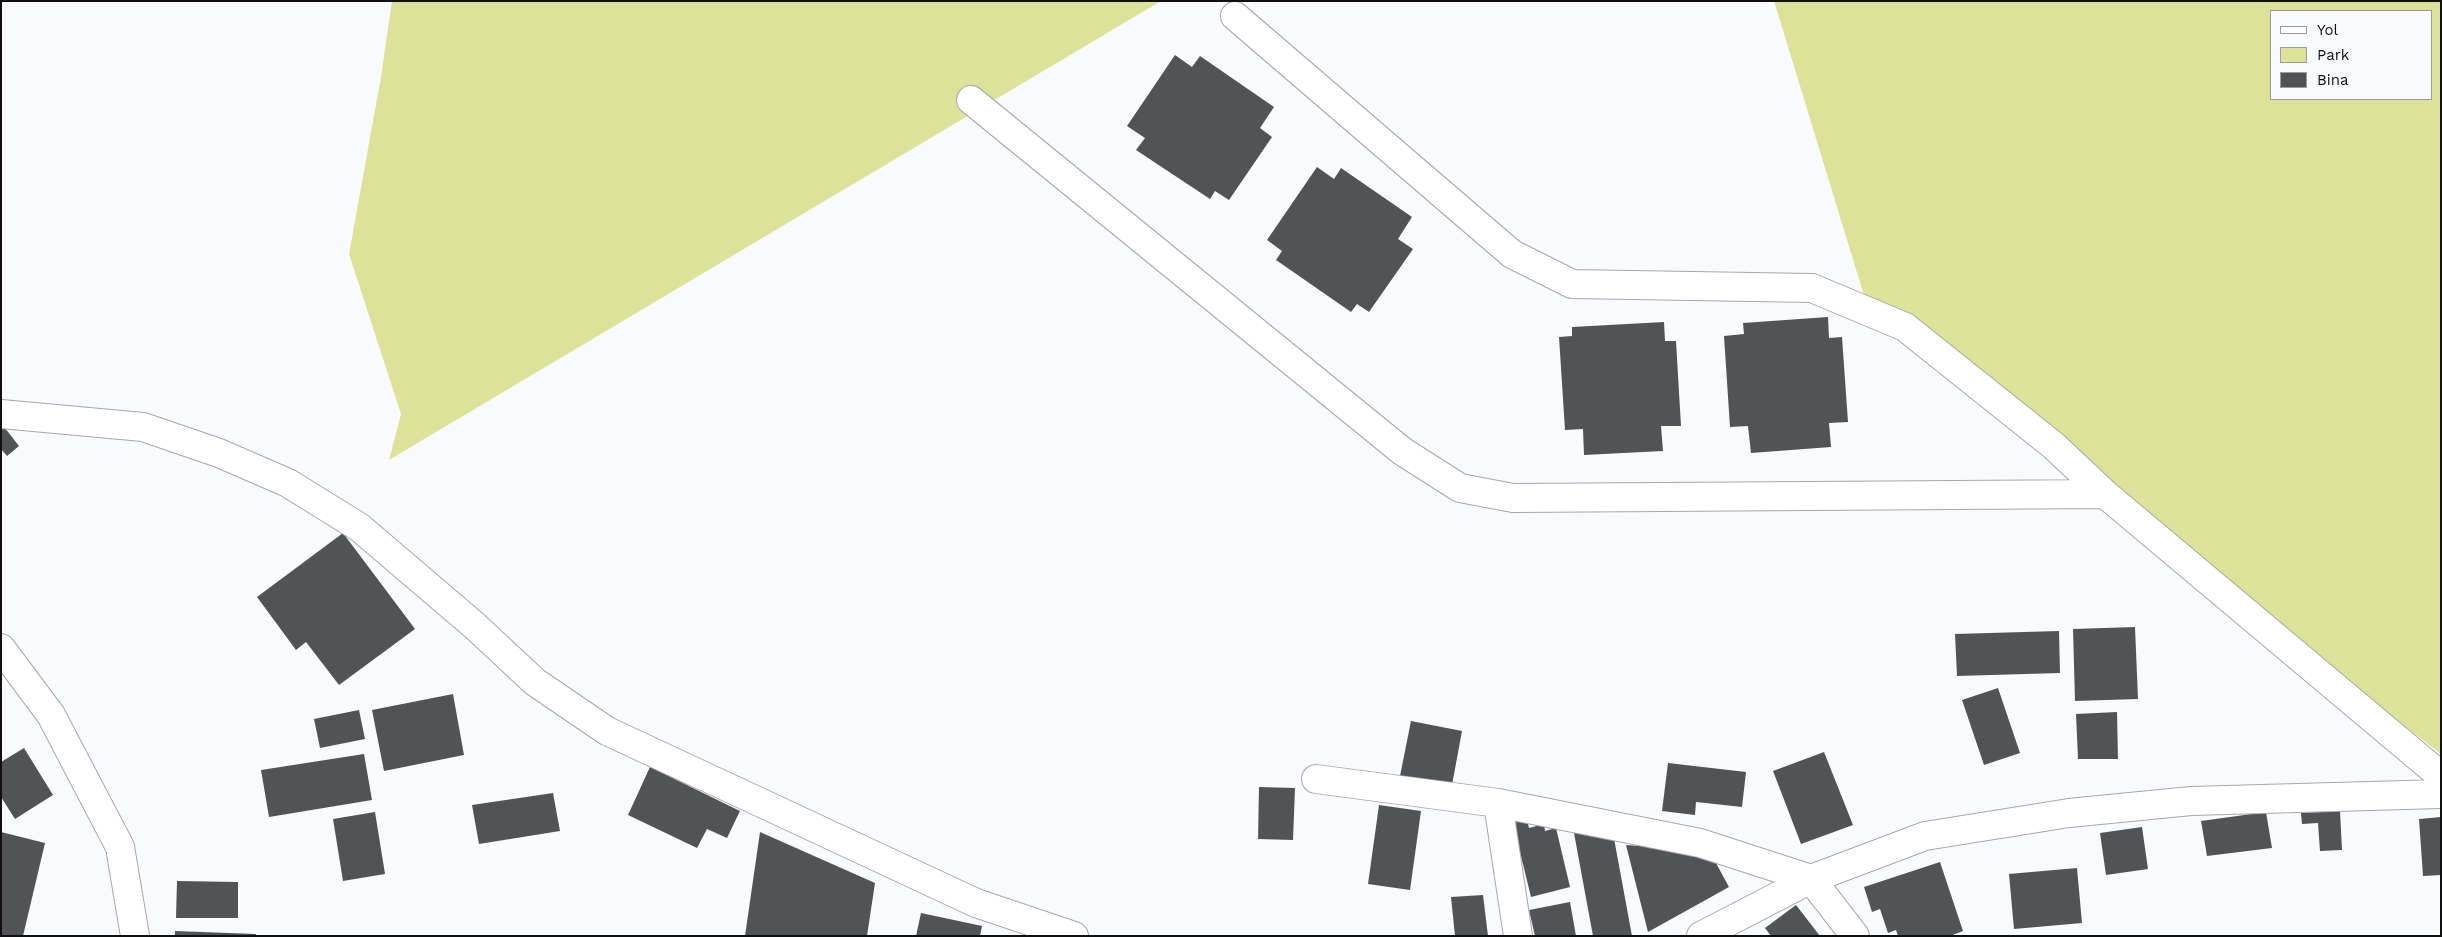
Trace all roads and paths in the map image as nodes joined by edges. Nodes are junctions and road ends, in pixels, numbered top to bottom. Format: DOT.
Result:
graph roads {
  1 [pos="1235,16"];
  2 [pos="971,100"];
  3 [pos="1,414"];
  4 [pos="2105,494"];
  5 [pos="1,648"];
  6 [pos="2441,776"];
  7 [pos="1316,779"];
  8 [pos="2441,794"];
  9 [pos="1498,803"];
  10 [pos="1811,879"];
  11 [pos="135,936"];
  12 [pos="1074,936"];
  13 [pos="1518,936"];
  14 [pos="1701,936"];
  15 [pos="1856,936"];
  1 -- 4 [label="street"];
  2 -- 4 [label="street"];
  3 -- 12 [label="street"];
  4 -- 6 [label="street"];
  5 -- 11 [label="street"];
  7 -- 9 [label="street"];
  8 -- 10 [label="street"];
  9 -- 10 [label="street"];
  9 -- 13 [label="street"];
  10 -- 14 [label="street"];
  10 -- 15 [label="street"];
}
